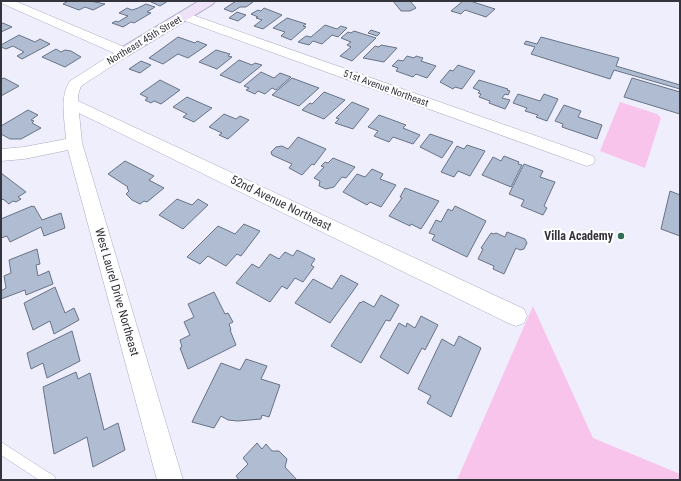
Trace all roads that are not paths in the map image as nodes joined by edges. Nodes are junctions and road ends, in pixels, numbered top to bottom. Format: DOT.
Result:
graph roads {
  1 [pos="5,1"];
  2 [pos="208,1"];
  3 [pos="184,16"];
  4 [pos="124,52"];
  5 [pos="71,103"];
  6 [pos="74,143"];
  7 [pos="1,155"];
  8 [pos="587,160"];
  9 [pos="516,316"];
  10 [pos="1,448"];
  11 [pos="50,480"];
  12 [pos="170,480"];
  1 -- 4 [label="street"];
  2 -- 3 [label="street, Northeast 45th Street"];
  3 -- 4 [label="street, Northeast 45th Street"];
  3 -- 8 [label="street, 51st Avenue Northeast"];
  4 -- 5 [label="street, Northeast 45th Street"];
  5 -- 6 [label="street, West Laurel Drive Northeast"];
  5 -- 9 [label="street, 52nd Avenue Northeast"];
  6 -- 7 [label="street"];
  6 -- 12 [label="street, West Laurel Drive Northeast"];
  10 -- 11 [label="lane"];
}
